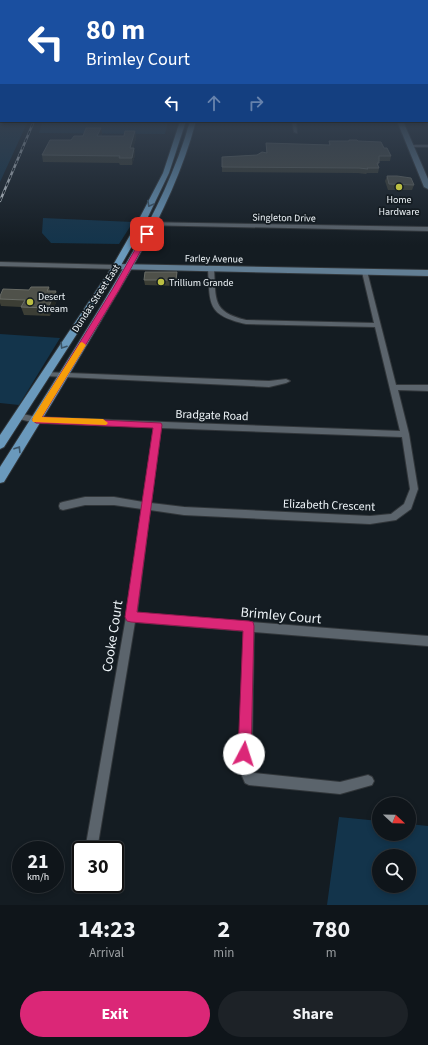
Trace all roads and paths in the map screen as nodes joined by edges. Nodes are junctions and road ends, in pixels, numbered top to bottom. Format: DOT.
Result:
graph roads {
  1 [pos="170,161"];
  2 [pos="181,161"];
  3 [pos="418,161"];
  4 [pos="426,178"];
  5 [pos="428,187"];
  6 [pos="140,223"];
  7 [pos="153,223"];
  8 [pos="428,229"];
  9 [pos="0,264"];
  10 [pos="116,267"];
  11 [pos="129,267"];
  12 [pos="211,269"];
  13 [pos="365,272"];
  14 [pos="428,273"];
  15 [pos="102,289"];
  16 [pos="115,290"];
  17 [pos="378,326"];
  18 [pos="45,374"];
  19 [pos="64,375"];
  20 [pos="286,381"];
  21 [pos="394,387"];
  22 [pos="428,388"];
  23 [pos="18,416"];
  24 [pos="36,420"];
  25 [pos="158,425"];
  26 [pos="405,434"];
  27 [pos="0,444"];
  28 [pos="0,478"];
  29 [pos="147,505"];
  30 [pos="63,506"];
  31 [pos="131,617"];
  32 [pos="249,626"];
  33 [pos="428,641"];
  34 [pos="368,781"];
  35 [pos="93,841"];
  1 -- 6 [label="main road, Dundas Street East, one-way"];
  2 -- 7 [label="main road, Dundas Street East"];
  3 -- 4 [label="street"];
  4 -- 5 [label="street"];
  6 -- 7 [label="street, Singleton Drive"];
  6 -- 10 [label="main road, Dundas Street East"];
  7 -- 8 [label="street, Singleton Drive"];
  7 -- 11 [label="main road, Dundas Street East"];
  9 -- 10 [label="street, Farley Avenue"];
  10 -- 11 [label="street, Farley Avenue"];
  10 -- 15 [label="main road, Dundas Street East"];
  11 -- 12 [label="street, Farley Avenue"];
  11 -- 16 [label="main road, Dundas Street East"];
  12 -- 13 [label="street, Farley Avenue"];
  12 -- 17 [label="street"];
  13 -- 14 [label="street, Farley Avenue"];
  13 -- 17 [label="street, Elizabeth Crescent"];
  15 -- 16 [label="main road"];
  15 -- 18 [label="main road, Dundas Street East, one-way"];
  16 -- 19 [label="main road, Dundas Street East"];
  17 -- 21 [label="street, Elizabeth Crescent"];
  18 -- 19 [label="street"];
  18 -- 23 [label="main road, Dundas Street East"];
  19 -- 20 [label="street"];
  19 -- 24 [label="main road, Dundas Street East"];
  21 -- 22 [label="street"];
  21 -- 26 [label="street, Elizabeth Crescent"];
  23 -- 24 [label="street, Bradgate Road"];
  23 -- 27 [label="main road, Dundas Street East"];
  24 -- 25 [label="street, Bradgate Road"];
  28 -- 24 [label="main road, Dundas Street East, one-way"];
  25 -- 26 [label="street, Bradgate Road"];
  25 -- 29 [label="street, Cooke Court"];
  26 -- 29 [label="street, Elizabeth Crescent"];
  29 -- 30 [label="street, Elizabeth Crescent"];
  29 -- 31 [label="street, Cooke Court"];
  31 -- 32 [label="street, Brimley Court"];
  31 -- 35 [label="street, Cooke Court"];
  32 -- 33 [label="street, Brimley Court"];
  32 -- 34 [label="street"];
}
